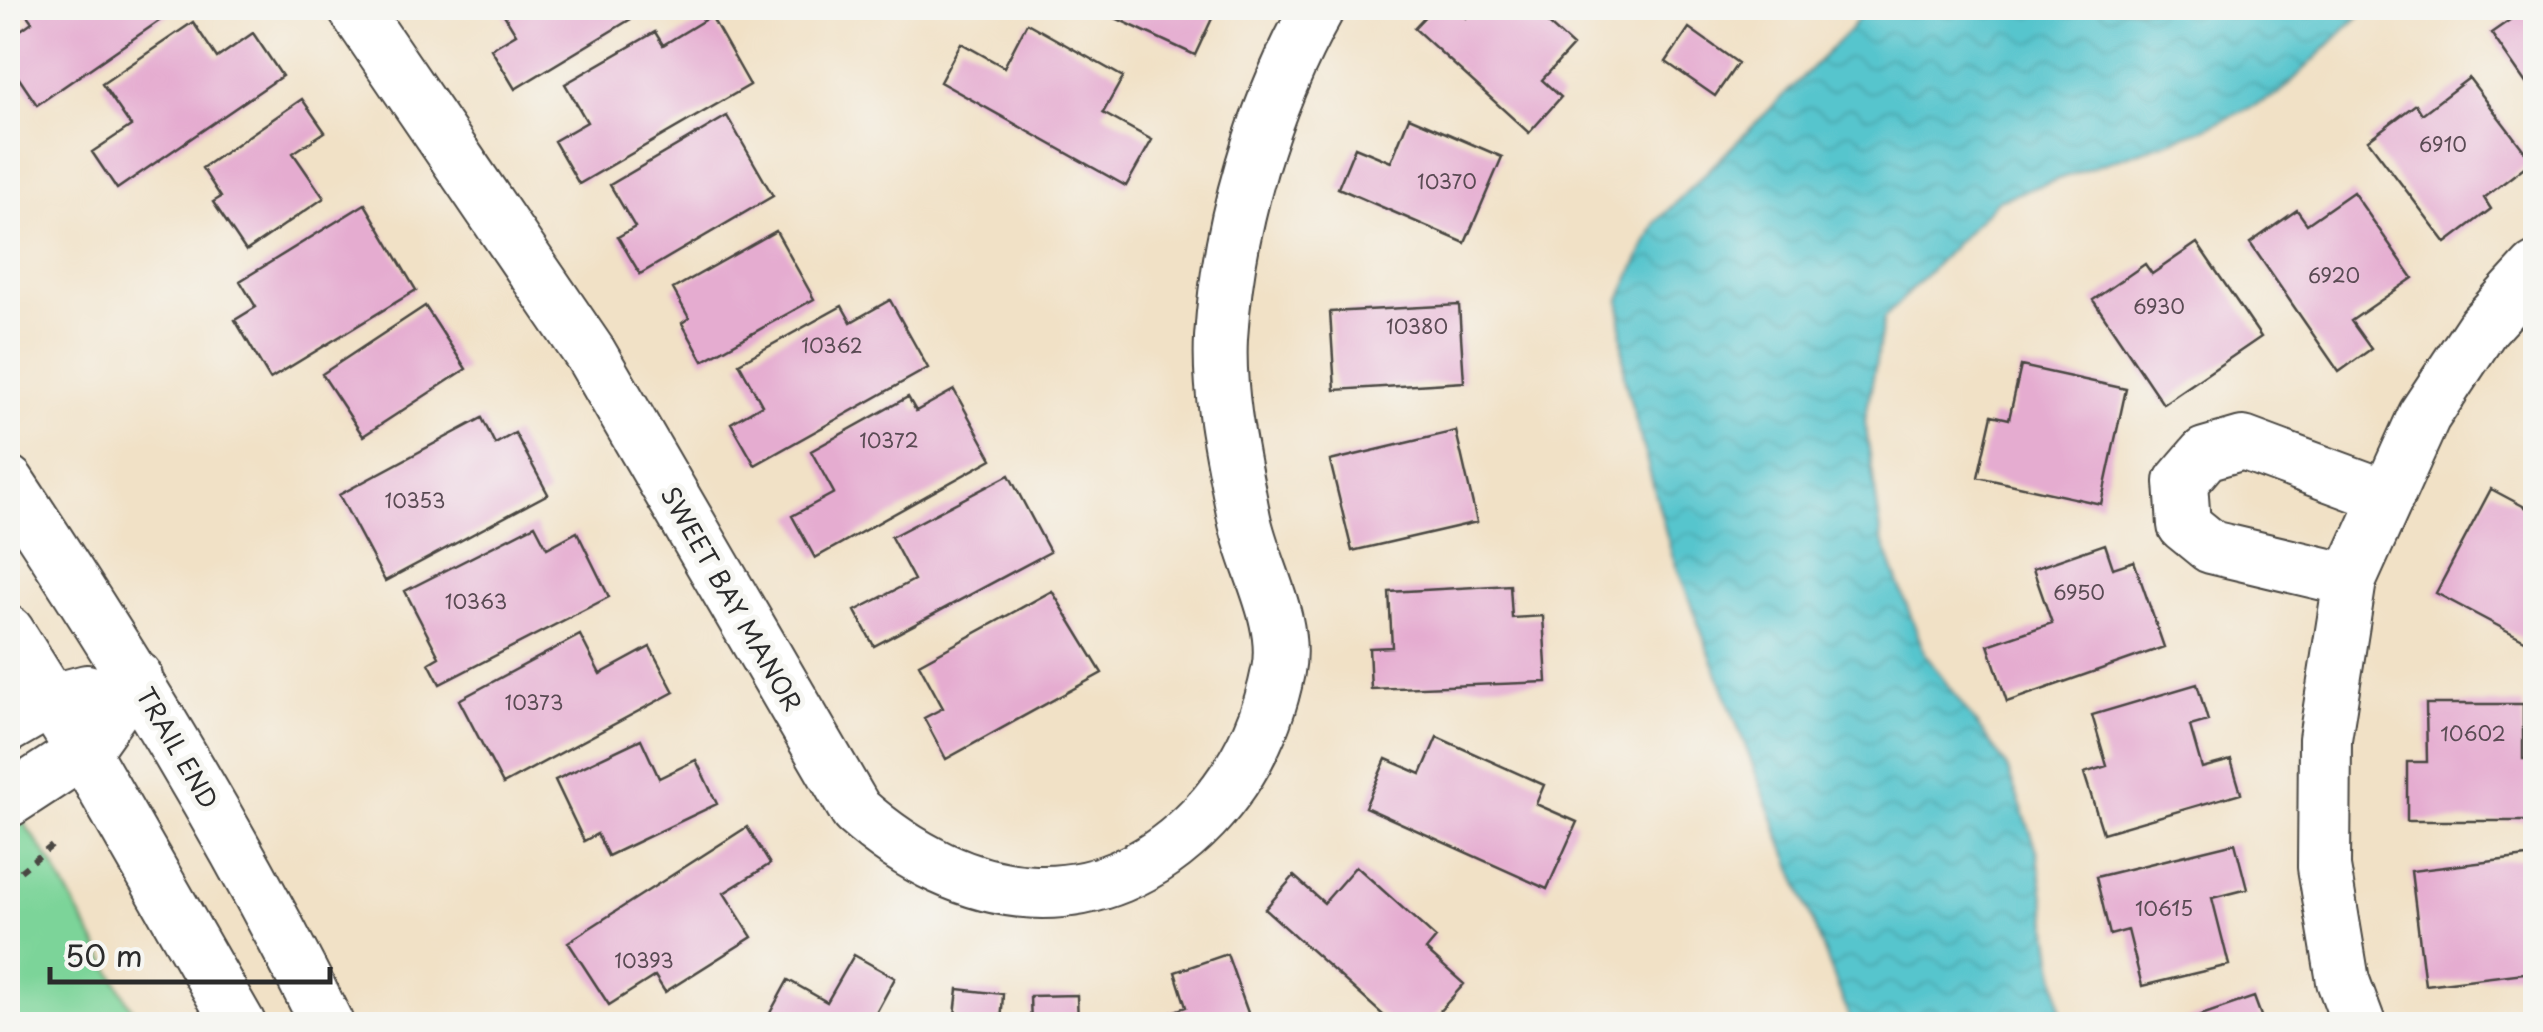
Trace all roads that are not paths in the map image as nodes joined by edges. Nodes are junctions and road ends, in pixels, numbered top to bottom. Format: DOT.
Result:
graph roads {
  1 [pos="354,8"];
  2 [pos="1318,8"];
  3 [pos="2536,269"];
  4 [pos="8,482"];
  5 [pos="2386,496"];
  6 [pos="2350,580"];
  7 [pos="8,632"];
  8 [pos="136,676"];
  9 [pos="53,700"];
  10 [pos="8,726"];
  11 [pos="84,752"];
  12 [pos="8,801"];
  13 [pos="238,1024"];
  14 [pos="327,1024"];
  15 [pos="2359,1024"];
  1 -- 2 [label="street, SWEET BAY MANOR"];
  3 -- 5 [label="street"];
  4 -- 8 [label="street, TRAIL END"];
  5 -- 6 [label="street"];
  5 -- 6 [label="street"];
  6 -- 15 [label="street"];
  7 -- 9 [label="street"];
  8 -- 9 [label="street"];
  8 -- 11 [label="street"];
  8 -- 14 [label="street, TRAIL END"];
  9 -- 10 [label="street"];
  9 -- 11 [label="street"];
  11 -- 12 [label="street"];
  11 -- 13 [label="street"];
}
